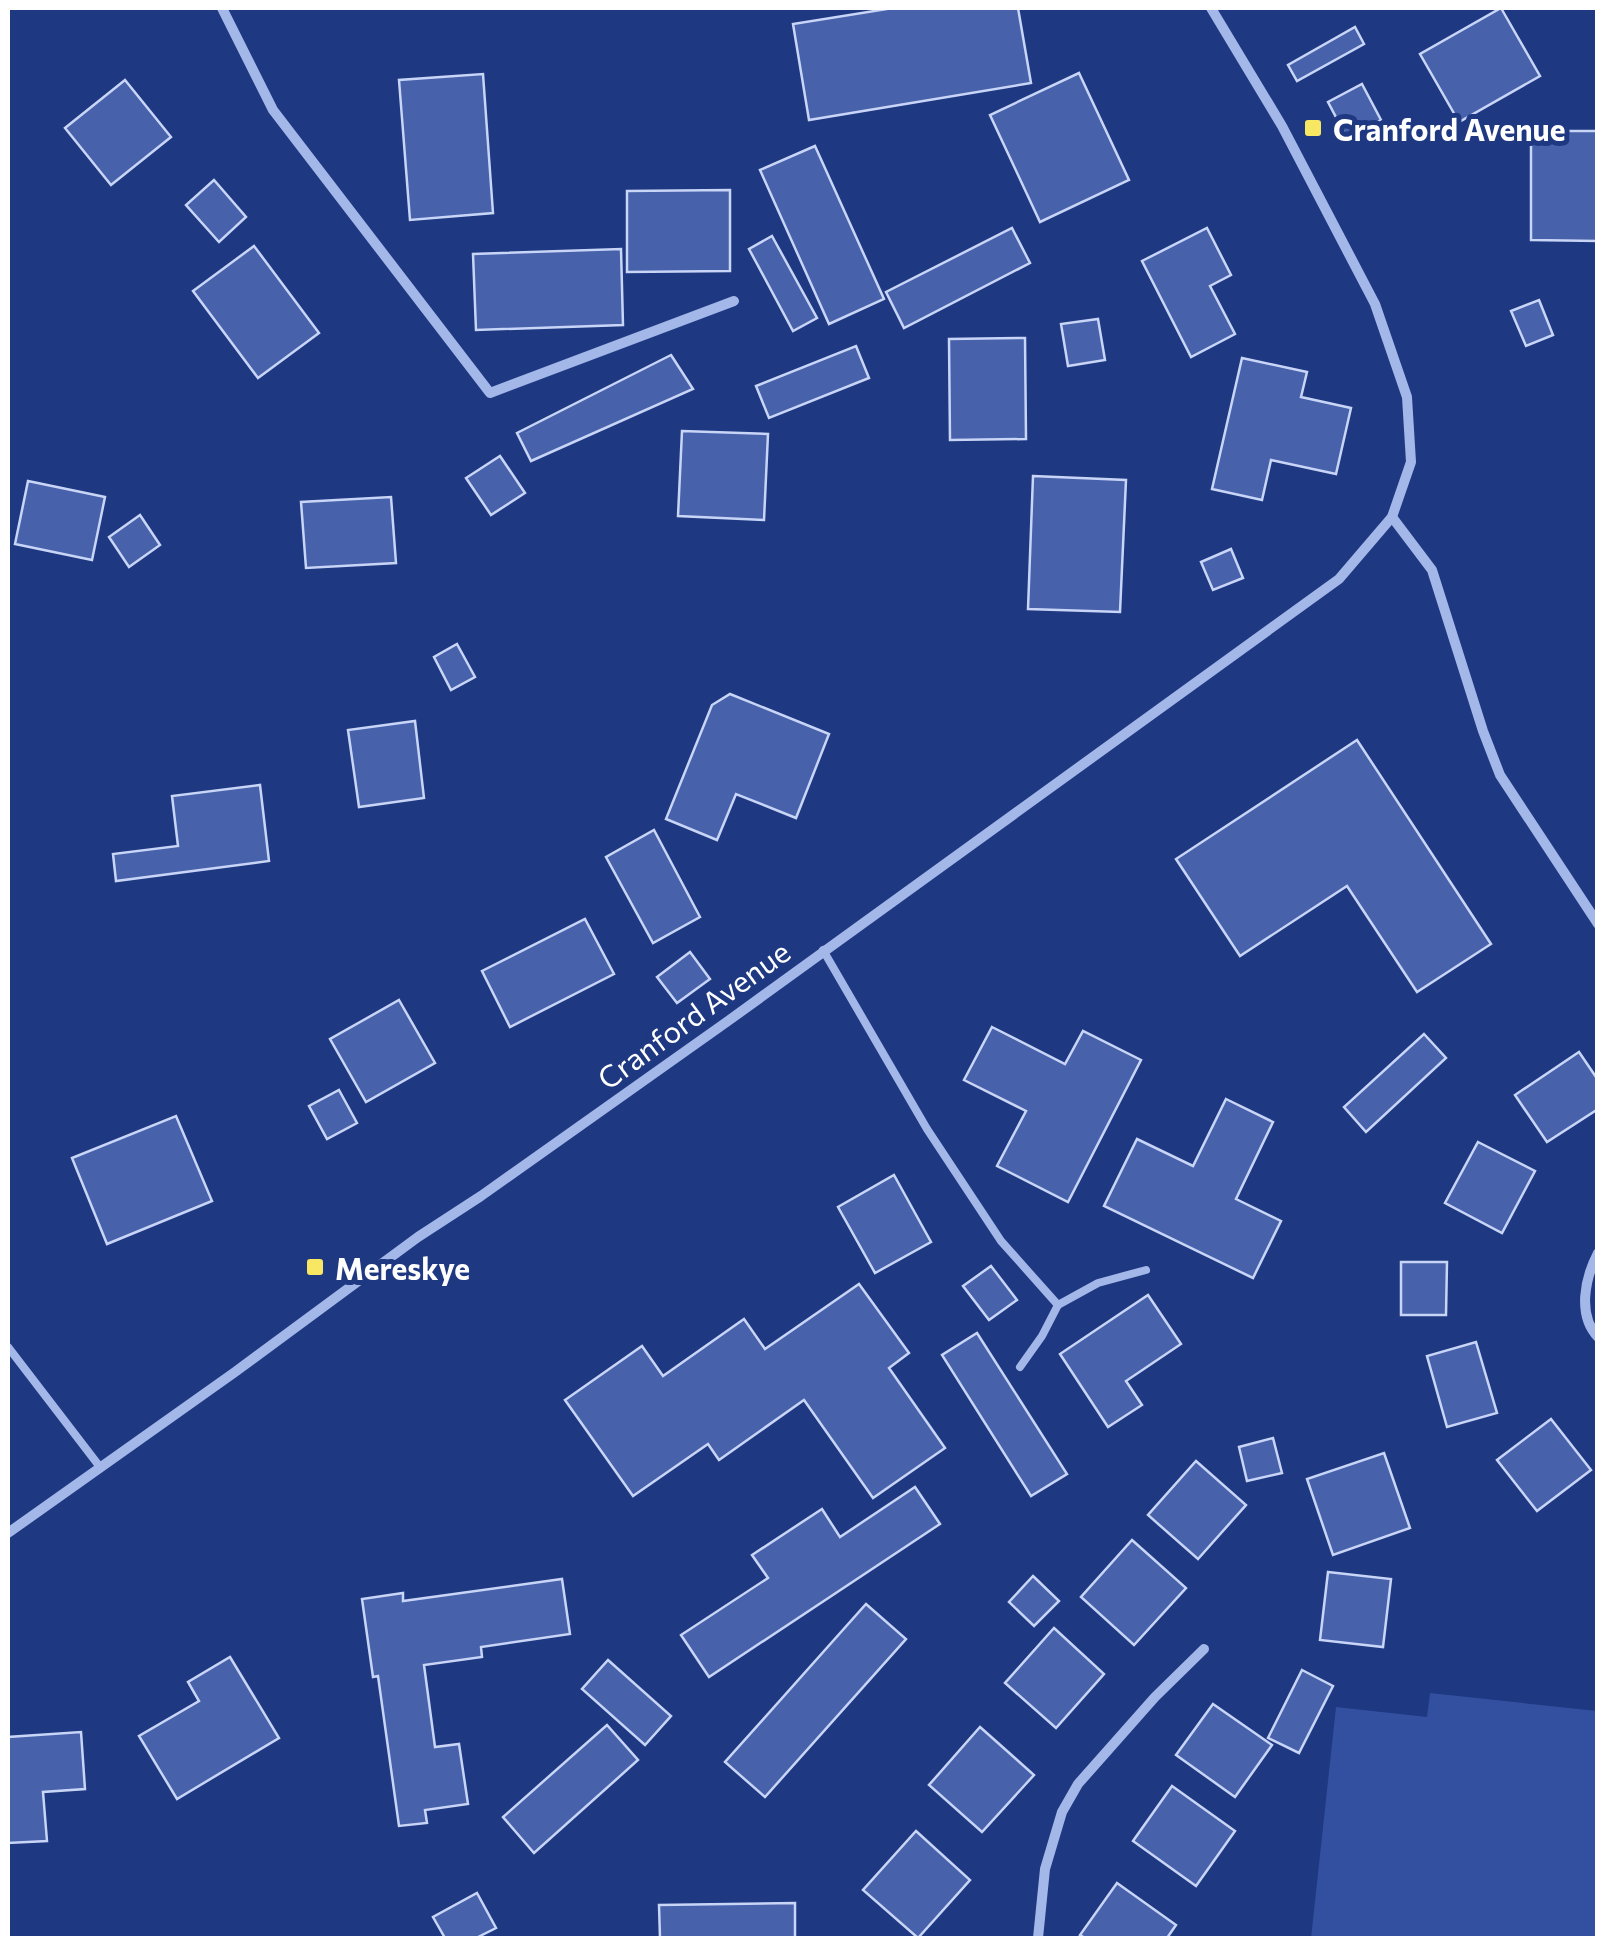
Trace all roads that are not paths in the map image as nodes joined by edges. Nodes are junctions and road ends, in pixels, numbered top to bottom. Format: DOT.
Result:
graph roads {
  1 [pos="222,8"];
  2 [pos="1210,8"];
  3 [pos="734,301"];
  4 [pos="1392,517"];
  5 [pos="1598,924"];
  6 [pos="823,950"];
  7 [pos="1598,1254"];
  8 [pos="1146,1270"];
  9 [pos="1058,1304"];
  10 [pos="1598,1337"];
  11 [pos="8,1346"];
  12 [pos="1020,1367"];
  13 [pos="100,1467"];
  14 [pos="8,1532"];
  15 [pos="1204,1649"];
  16 [pos="1038,1938"];
  1 -- 3 [label="street"];
  2 -- 4 [label="street, Cranford Avenue"];
  4 -- 5 [label="street"];
  4 -- 6 [label="street, Cranford Avenue"];
  6 -- 9 [label="lane"];
  6 -- 13 [label="street, Cranford Avenue"];
  7 -- 10 [label="street"];
  8 -- 9 [label="lane"];
  9 -- 12 [label="lane"];
  11 -- 13 [label="lane"];
  13 -- 14 [label="street, Cranford Avenue"];
  15 -- 16 [label="street"];
}
